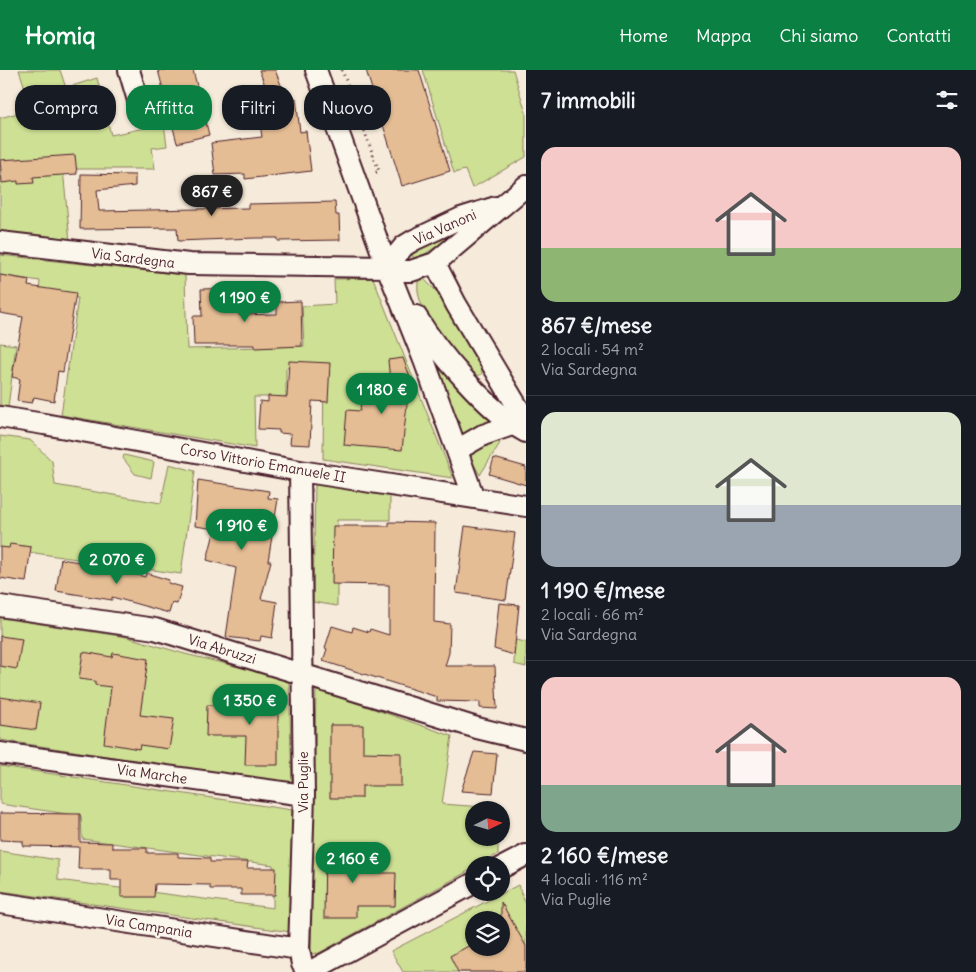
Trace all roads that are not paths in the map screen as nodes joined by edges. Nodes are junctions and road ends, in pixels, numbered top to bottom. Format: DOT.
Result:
graph roads {
  1 [pos="129,70"];
  2 [pos="316,70"];
  3 [pos="133,85"];
  4 [pos="526,186"];
  5 [pos="502,205"];
  6 [pos="0,242"];
  7 [pos="435,263"];
  8 [pos="386,267"];
  9 [pos="0,417"];
  10 [pos="522,426"];
  11 [pos="457,450"];
  12 [pos="300,471"];
  13 [pos="474,498"];
  14 [pos="526,506"];
  15 [pos="0,606"];
  16 [pos="302,673"];
  17 [pos="526,740"];
  18 [pos="0,753"];
  19 [pos="304,795"];
  20 [pos="526,855"];
  21 [pos="510,863"];
  22 [pos="465,888"];
  23 [pos="0,903"];
  24 [pos="299,949"];
  25 [pos="308,972"];
  1 -- 3 [label="street"];
  2 -- 8 [label="street"];
  4 -- 5 [label="street, Via Vanoni"];
  5 -- 7 [label="street, Via Vanoni"];
  5 -- 8 [label="street, Via Vanoni"];
  6 -- 8 [label="street, Via Sardegna"];
  7 -- 8 [label="street, Via Vanoni"];
  7 -- 10 [label="street"];
  8 -- 10 [label="street"];
  8 -- 11 [label="street"];
  9 -- 12 [label="street, Corso Vittorio Emanuele II"];
  10 -- 11 [label="street"];
  11 -- 13 [label="street"];
  12 -- 13 [label="street, Corso Vittorio Emanuele II"];
  12 -- 16 [label="street, Via Puglie"];
  13 -- 14 [label="street, Corso Vittorio Emanuele II"];
  15 -- 16 [label="street, Via Abruzzi"];
  16 -- 17 [label="street, Via Abruzzi"];
  16 -- 19 [label="street, Via Puglie"];
  18 -- 19 [label="street, Via Marche"];
  19 -- 24 [label="street, Via Puglie"];
  20 -- 21 [label="street"];
  22 -- 25 [label="street"];
  23 -- 24 [label="street, Via Campania"];
  24 -- 25 [label="street, Via Puglie"];
}
